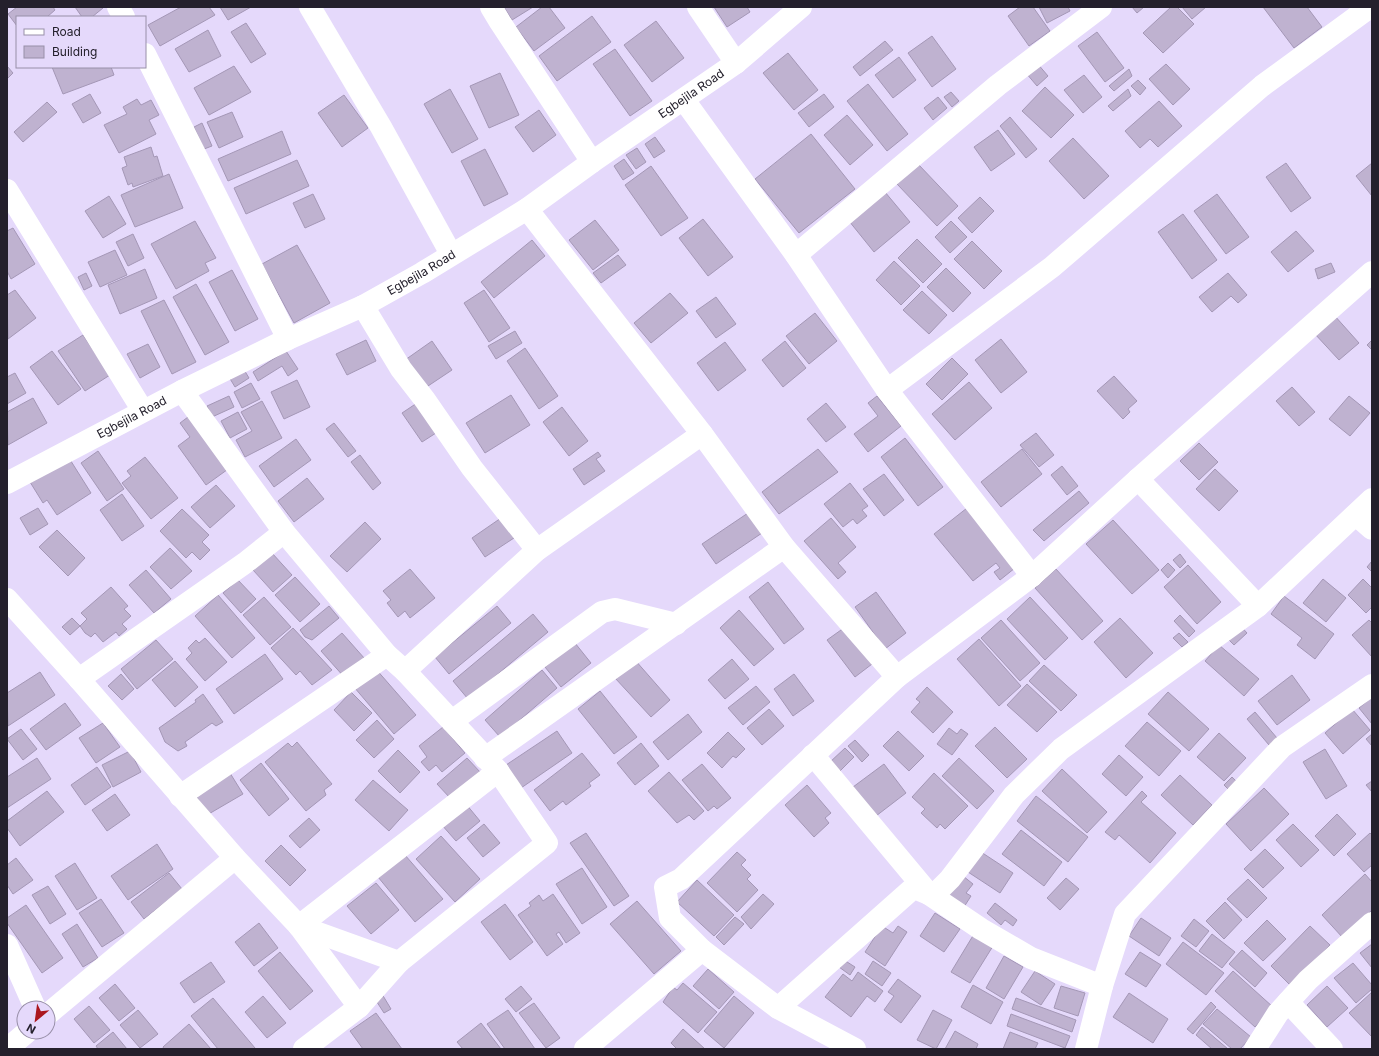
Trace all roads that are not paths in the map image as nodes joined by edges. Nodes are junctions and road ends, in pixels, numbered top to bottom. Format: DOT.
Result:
graph roads {
  1 [pos="118,7"];
  2 [pos="310,7"];
  3 [pos="491,7"];
  4 [pos="698,7"];
  5 [pos="801,7"];
  6 [pos="1101,7"];
  7 [pos="1370,7"];
  8 [pos="123,16"];
  9 [pos="146,56"];
  10 [pos="736,63"];
  11 [pos="684,100"];
  12 [pos="592,162"];
  13 [pos="7,190"];
  14 [pos="527,209"];
  15 [pos="451,254"];
  16 [pos="796,255"];
  17 [pos="1372,272"];
  18 [pos="363,306"];
  19 [pos="288,340"];
  20 [pos="887,390"];
  21 [pos="182,391"];
  22 [pos="143,411"];
  23 [pos="702,434"];
  24 [pos="1138,479"];
  25 [pos="7,482"];
  26 [pos="1372,499"];
  27 [pos="1356,515"];
  28 [pos="1372,529"];
  29 [pos="284,532"];
  30 [pos="784,547"];
  31 [pos="537,550"];
  32 [pos="1032,576"];
  33 [pos="7,599"];
  34 [pos="1258,606"];
  35 [pos="676,624"];
  36 [pos="387,655"];
  37 [pos="404,671"];
  38 [pos="897,677"];
  39 [pos="79,679"];
  40 [pos="1372,685"];
  41 [pos="452,721"];
  42 [pos="813,755"];
  43 [pos="491,764"];
  44 [pos="180,796"];
  45 [pos="235,858"];
  46 [pos="929,894"];
  47 [pos="1372,923"];
  48 [pos="299,926"];
  49 [pos="7,945"];
  50 [pos="702,950"];
  51 [pos="399,962"];
  52 [pos="1102,986"];
  53 [pos="31,1000"];
  54 [pos="1288,1002"];
  55 [pos="56,1007"];
  56 [pos="359,1007"];
  57 [pos="778,1008"];
  58 [pos="18,1040"];
  59 [pos="7,1049"];
  60 [pos="304,1049"];
  61 [pos="586,1049"];
  62 [pos="855,1049"];
  63 [pos="1086,1049"];
  64 [pos="1255,1049"];
  65 [pos="1332,1049"];
  1 -- 8 [label="street"];
  2 -- 15 [label="street"];
  3 -- 12 [label="street"];
  4 -- 10 [label="street"];
  5 -- 10 [label="street, Egbejila Road"];
  6 -- 16 [label="street"];
  7 -- 20 [label="street"];
  9 -- 19 [label="street"];
  10 -- 11 [label="street, Egbejila Road"];
  11 -- 12 [label="street, Egbejila Road"];
  11 -- 16 [label="street"];
  12 -- 14 [label="street, Egbejila Road"];
  13 -- 22 [label="street"];
  14 -- 15 [label="street, Egbejila Road"];
  14 -- 23 [label="street"];
  15 -- 18 [label="street, Egbejila Road"];
  16 -- 20 [label="street"];
  17 -- 24 [label="street"];
  18 -- 19 [label="street, Egbejila Road"];
  18 -- 31 [label="street"];
  19 -- 21 [label="street, Egbejila Road"];
  20 -- 32 [label="street"];
  21 -- 22 [label="street, Egbejila Road"];
  21 -- 29 [label="street"];
  22 -- 25 [label="street, Egbejila Road"];
  23 -- 30 [label="street"];
  23 -- 31 [label="street"];
  24 -- 32 [label="street"];
  24 -- 34 [label="street"];
  26 -- 27 [label="street"];
  27 -- 28 [label="street"];
  27 -- 34 [label="street"];
  29 -- 36 [label="street"];
  29 -- 39 [label="street"];
  30 -- 35 [label="street"];
  30 -- 38 [label="street"];
  31 -- 37 [label="street"];
  32 -- 38 [label="street"];
  33 -- 39 [label="street"];
  34 -- 46 [label="street"];
  35 -- 41 [label="street"];
  35 -- 43 [label="street"];
  36 -- 37 [label="street"];
  36 -- 44 [label="street"];
  37 -- 41 [label="street"];
  38 -- 42 [label="street"];
  39 -- 44 [label="street"];
  40 -- 52 [label="street"];
  41 -- 43 [label="street"];
  42 -- 46 [label="street"];
  42 -- 50 [label="street"];
  43 -- 48 [label="street"];
  43 -- 51 [label="street"];
  44 -- 45 [label="street"];
  45 -- 48 [label="street"];
  45 -- 55 [label="street"];
  46 -- 52 [label="street"];
  46 -- 57 [label="street"];
  47 -- 54 [label="street"];
  48 -- 51 [label="street"];
  48 -- 56 [label="street"];
  49 -- 53 [label="street"];
  50 -- 57 [label="street"];
  50 -- 61 [label="street"];
  51 -- 56 [label="street"];
  52 -- 63 [label="street"];
  54 -- 64 [label="street"];
  54 -- 65 [label="street"];
  56 -- 60 [label="street"];
  57 -- 62 [label="street"];
  58 -- 59 [label="street"];
}
